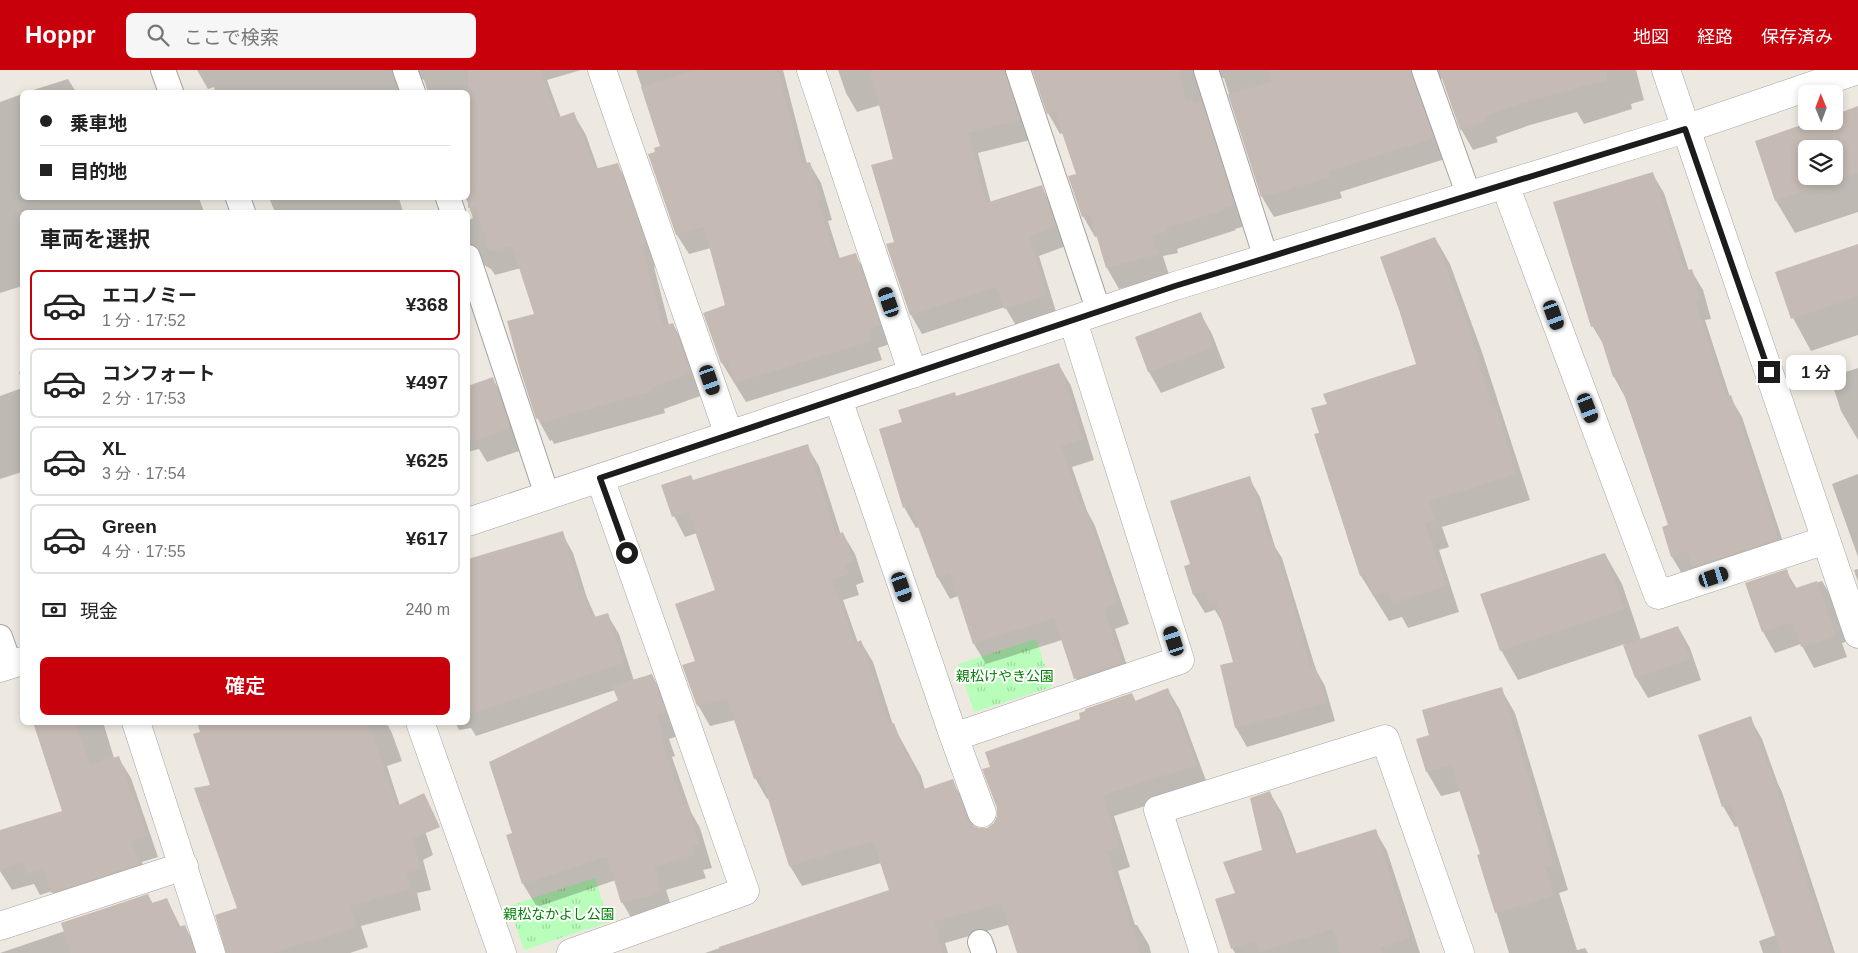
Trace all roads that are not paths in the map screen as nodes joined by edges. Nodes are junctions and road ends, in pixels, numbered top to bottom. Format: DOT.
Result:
graph roads {
  1 [pos="163,70"];
  2 [pos="406,70"];
  3 [pos="602,70"];
  4 [pos="811,70"];
  5 [pos="1018,70"];
  6 [pos="1206,70"];
  7 [pos="1424,70"];
  8 [pos="1666,70"];
  9 [pos="1858,70"];
  10 [pos="169,90"];
  11 [pos="412,90"];
  12 [pos="1685,129"];
  13 [pos="1505,185"];
  14 [pos="1469,196"];
  15 [pos="1266,258"];
  16 [pos="470,263"];
  17 [pos="1099,312"];
  18 [pos="1073,321"];
  19 [pos="913,374"];
  20 [pos="838,399"];
  21 [pos="729,434"];
  22 [pos="600,478"];
  23 [pos="547,495"];
  24 [pos="470,521"];
  25 [pos="1826,540"];
  26 [pos="1858,634"];
  27 [pos="0,637"];
  28 [pos="11,665"];
  29 [pos="137,725"];
  30 [pos="421,725"];
  31 [pos="954,737"];
  32 [pos="982,813"];
  33 [pos="184,866"];
  34 [pos="0,926"];
  35 [pos="211,953"];
  36 [pos="502,953"];
  37 [pos="571,953"];
  38 [pos="1204,953"];
  39 [pos="1460,953"];
  1 -- 10 [label="lane"];
  2 -- 11 [label="lane"];
  3 -- 21 [label="street"];
  4 -- 19 [label="street"];
  5 -- 17 [label="lane"];
  6 -- 15 [label="lane"];
  7 -- 14 [label="lane"];
  8 -- 12 [label="street"];
  9 -- 12 [label="street"];
  12 -- 13 [label="street"];
  12 -- 25 [label="street"];
  13 -- 14 [label="street"];
  13 -- 25 [label="street"];
  14 -- 15 [label="street"];
  15 -- 17 [label="street"];
  16 -- 23 [label="lane"];
  17 -- 18 [label="street"];
  18 -- 19 [label="street"];
  18 -- 31 [label="street"];
  19 -- 20 [label="street"];
  20 -- 21 [label="street"];
  20 -- 31 [label="street"];
  21 -- 22 [label="street"];
  22 -- 23 [label="street"];
  22 -- 37 [label="street"];
  23 -- 24 [label="street"];
  25 -- 26 [label="street"];
  27 -- 28 [label="lane"];
  29 -- 33 [label="street"];
  30 -- 36 [label="street"];
  31 -- 32 [label="street"];
  33 -- 34 [label="street"];
  33 -- 35 [label="street"];
  38 -- 39 [label="street"];
}
